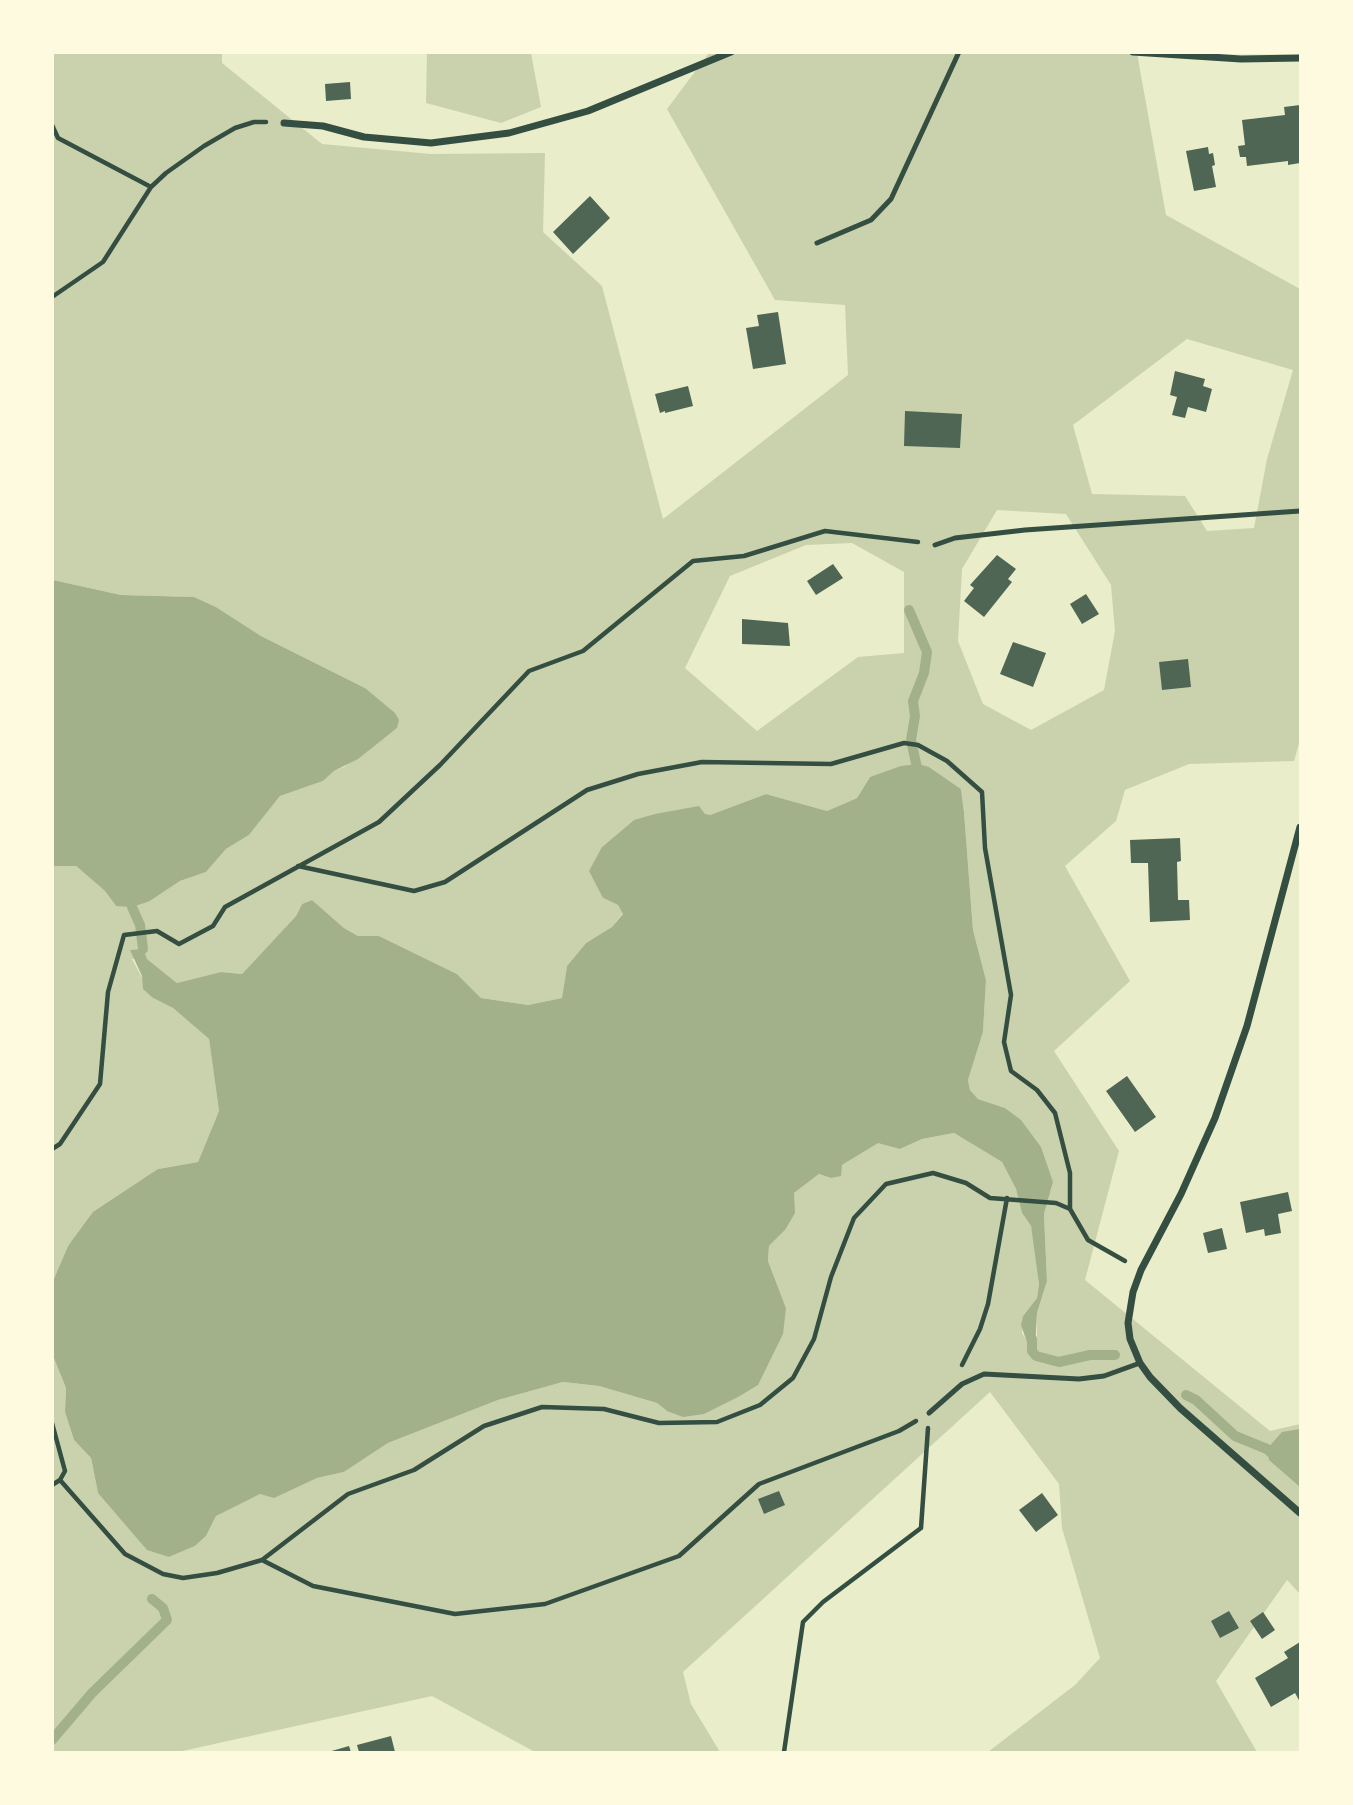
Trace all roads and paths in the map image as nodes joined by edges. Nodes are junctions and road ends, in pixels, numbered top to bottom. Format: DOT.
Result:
graph roads {
  1 [pos="731,52"];
  2 [pos="959,52"];
  3 [pos="1133,52"];
  4 [pos="1300,58"];
  5 [pos="284,123"];
  6 [pos="52,125"];
  7 [pos="55,139"];
  8 [pos="151,187"];
  9 [pos="817,243"];
  10 [pos="52,297"];
  11 [pos="1300,511"];
  12 [pos="935,544"];
  13 [pos="1300,827"];
  14 [pos="298,866"];
  15 [pos="52,1149"];
  16 [pos="1010,1198"];
  17 [pos="1070,1209"];
  18 [pos="1141,1270"];
  19 [pos="1140,1363"];
  20 [pos="962,1384"];
  21 [pos="929,1413"];
  22 [pos="52,1423"];
  23 [pos="60,1480"];
  24 [pos="52,1485"];
  25 [pos="1300,1513"];
  26 [pos="262,1560"];
  27 [pos="784,1752"];
  1 -- 5 [label="street"];
  2 -- 9 [label="lane"];
  3 -- 4 [label="street"];
  5 -- 8 [label="path"];
  6 -- 7 [label="path"];
  7 -- 8 [label="path"];
  8 -- 10 [label="path"];
  11 -- 12 [label="lane"];
  12 -- 14 [label="path"];
  13 -- 18 [label="street"];
  14 -- 15 [label="path"];
  14 -- 17 [label="path"];
  16 -- 17 [label="path"];
  16 -- 20 [label="path"];
  16 -- 26 [label="path"];
  17 -- 18 [label="path"];
  18 -- 19 [label="street"];
  19 -- 20 [label="lane"];
  19 -- 25 [label="street"];
  20 -- 21 [label="lane"];
  21 -- 26 [label="path"];
  21 -- 27 [label="path"];
  22 -- 23 [label="path"];
  23 -- 24 [label="path"];
  23 -- 26 [label="path"];
}
